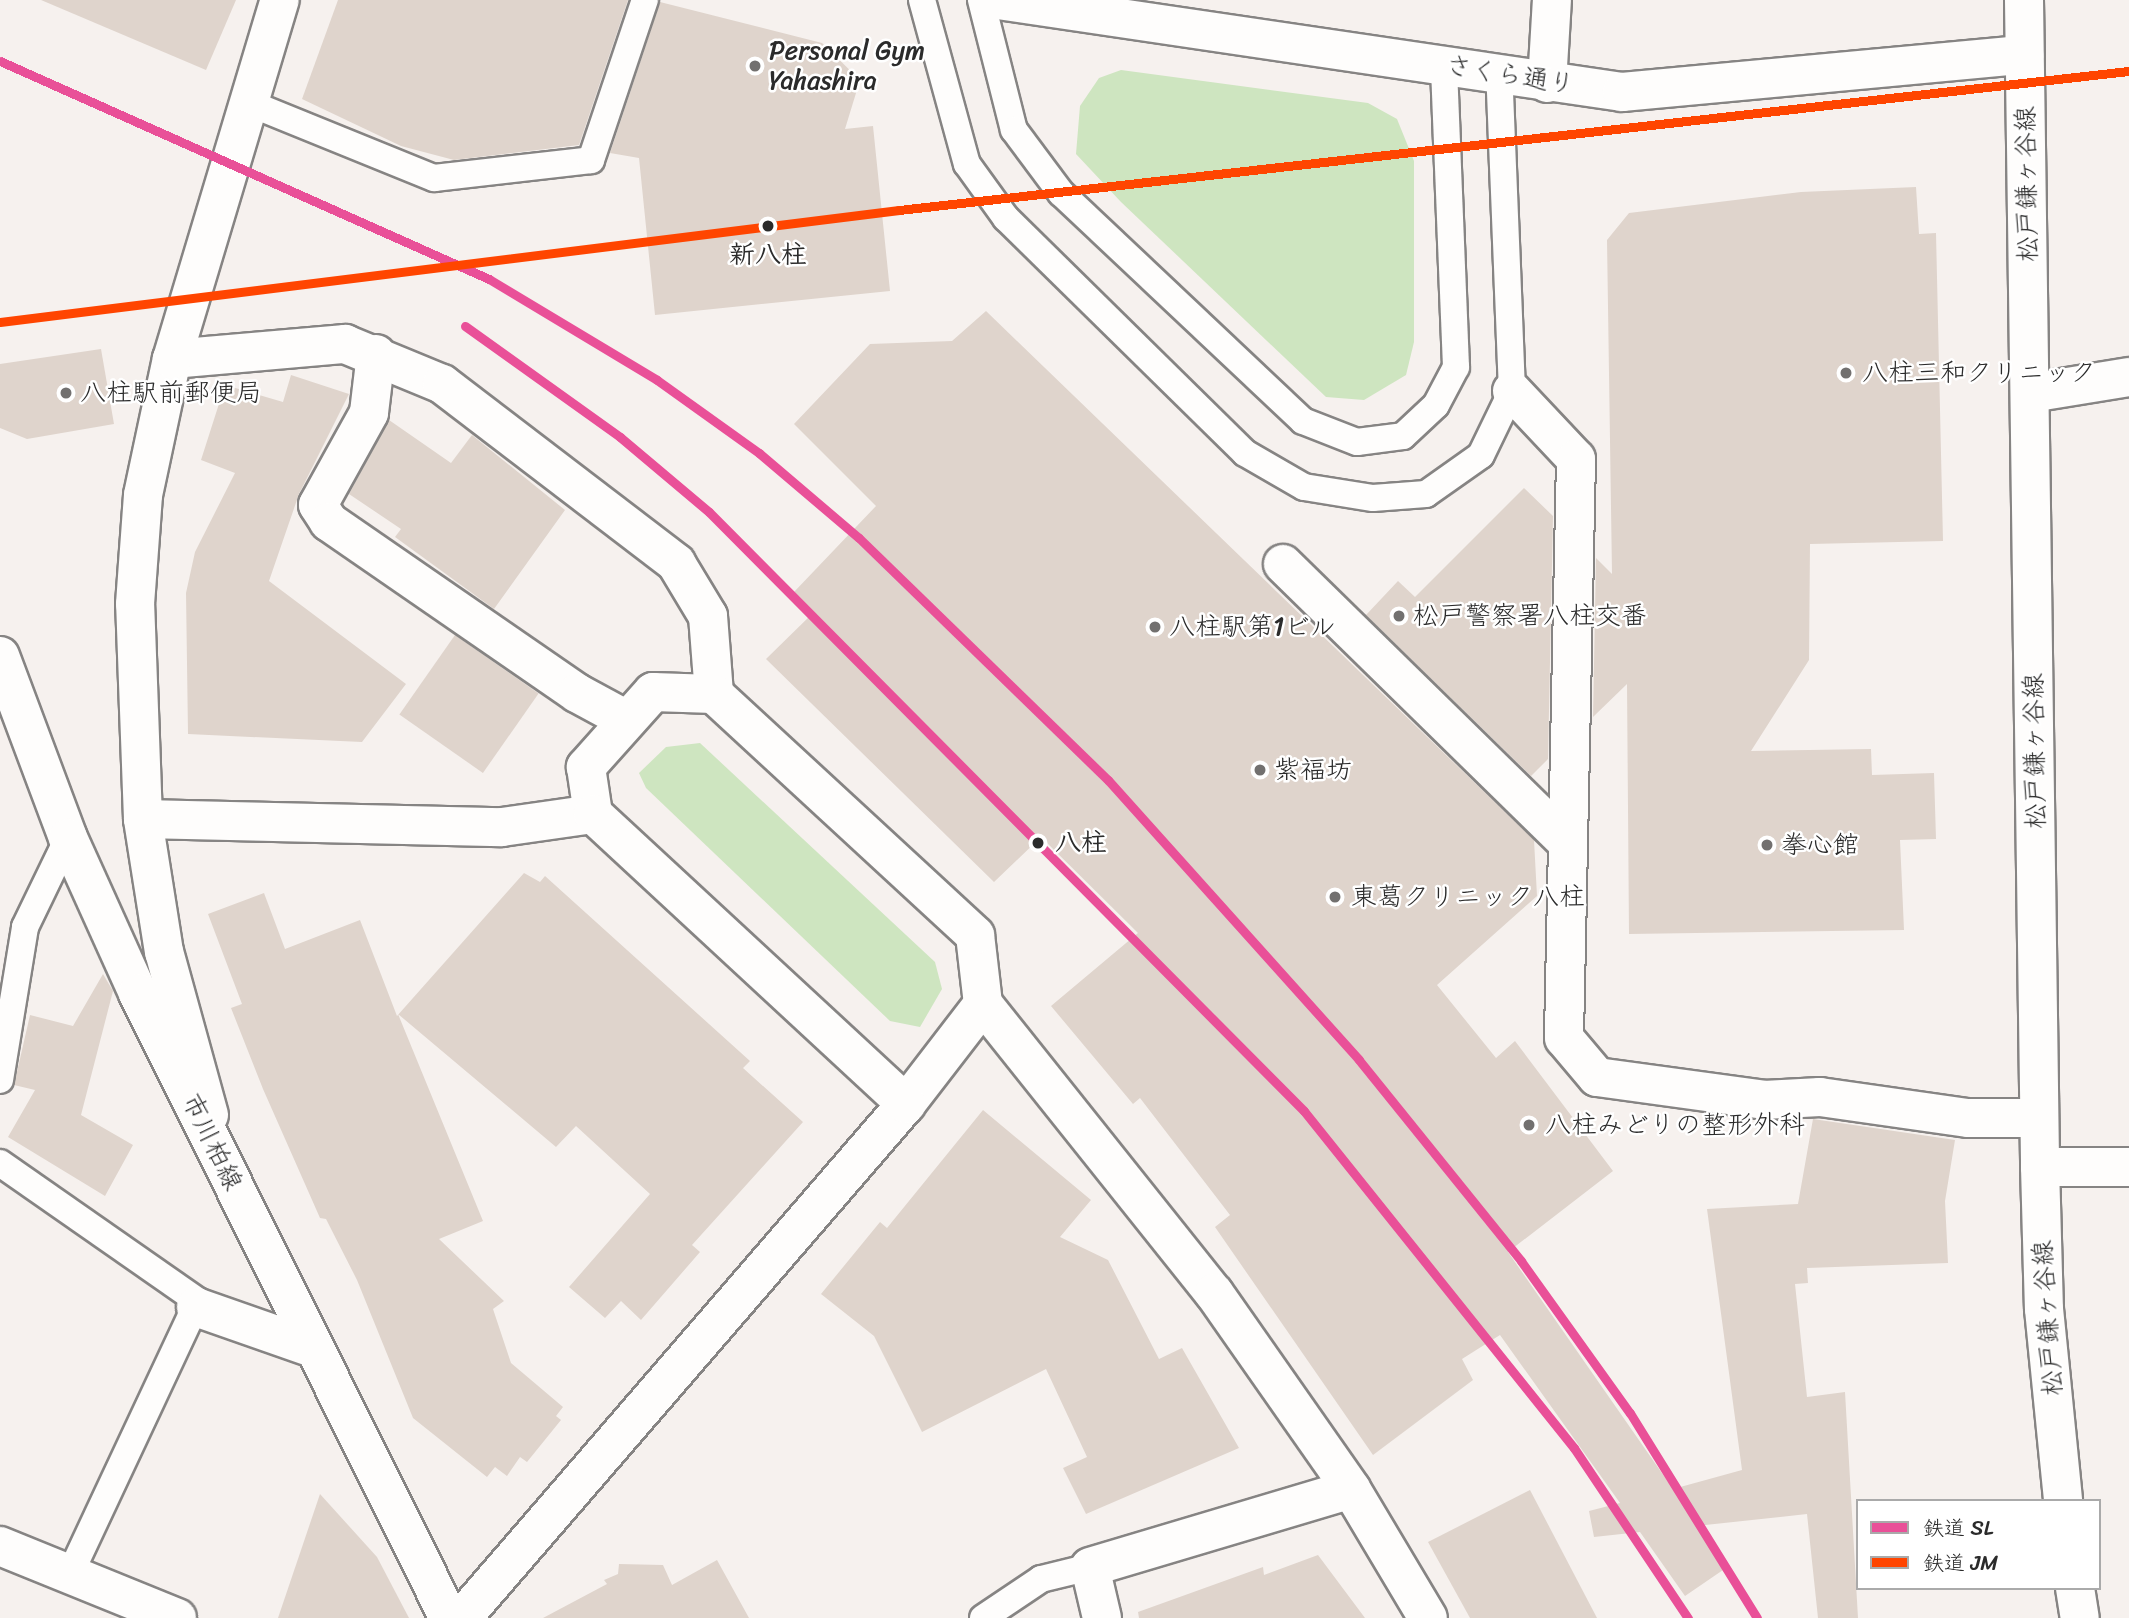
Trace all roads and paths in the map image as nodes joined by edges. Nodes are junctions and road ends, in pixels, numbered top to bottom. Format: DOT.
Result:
graph roads {
  1 [pos="280,0"];
  2 [pos="645,0"];
  3 [pos="922,0"];
  4 [pos="981,0"];
  5 [pos="998,0"];
  6 [pos="1552,0"];
  7 [pos="2024,0"];
  8 [pos="1112,8"];
  9 [pos="2024,55"];
  10 [pos="1444,64"];
  11 [pos="1499,74"];
  12 [pos="1547,83"];
  13 [pos="249,103"];
  14 [pos="376,354"];
  15 [pos="172,359"];
  16 [pos="2129,377"];
  17 [pos="1512,391"];
  18 [pos="2031,393"];
  19 [pos="1283,564"];
  20 [pos="0,656"];
  21 [pos="713,694"];
  22 [pos="625,719"];
  23 [pos="593,814"];
  24 [pos="143,819"];
  25 [pos="68,838"];
  26 [pos="1567,842"];
  27 [pos="983,1004"];
  28 [pos="0,1080"];
  29 [pos="906,1104"];
  30 [pos="2039,1118"];
  31 [pos="220,1157"];
  32 [pos="0,1163"];
  33 [pos="2040,1167"];
  34 [pos="2129,1167"];
  35 [pos="196,1307"];
  36 [pos="313,1348"];
  37 [pos="1351,1489"];
  38 [pos="2063,1499"];
  39 [pos="0,1546"];
  40 [pos="1090,1567"];
  41 [pos="69,1576"];
  42 [pos="2075,1590"];
  43 [pos="177,1618"];
  44 [pos="449,1618"];
  45 [pos="462,1618"];
  46 [pos="983,1618"];
  47 [pos="1102,1618"];
  48 [pos="1428,1618"];
  49 [pos="2080,1618"];
  1 -- 13 [label="street"];
  2 -- 13 [label="lane"];
  3 -- 17 [label="lane"];
  4 -- 10 [label="lane"];
  5 -- 8 [label="street, さくら通り"];
  6 -- 12 [label="street"];
  7 -- 9 [label="street, 松戸鎌ヶ谷線"];
  8 -- 10 [label="street, さくら通り"];
  9 -- 12 [label="street, さくら通り"];
  9 -- 18 [label="street, 松戸鎌ヶ谷線"];
  10 -- 11 [label="street, さくら通り"];
  11 -- 12 [label="street, さくら通り"];
  11 -- 17 [label="lane"];
  13 -- 15 [label="street"];
  14 -- 15 [label="street"];
  14 -- 21 [label="street"];
  14 -- 22 [label="street"];
  15 -- 24 [label="street"];
  16 -- 18 [label="street"];
  17 -- 26 [label="street"];
  18 -- 30 [label="street, 松戸鎌ヶ谷線"];
  19 -- 26 [label="street"];
  20 -- 25 [label="street, 市川柏線"];
  21 -- 22 [label="street"];
  21 -- 27 [label="street"];
  22 -- 23 [label="street"];
  23 -- 24 [label="street"];
  23 -- 29 [label="street"];
  24 -- 31 [label="street"];
  25 -- 28 [label="lane"];
  25 -- 31 [label="street, 市川柏線"];
  26 -- 30 [label="street"];
  27 -- 29 [label="street"];
  27 -- 37 [label="street"];
  29 -- 45 [label="street"];
  30 -- 33 [label="street, 松戸鎌ヶ谷線"];
  31 -- 36 [label="street, 市川柏線"];
  32 -- 35 [label="lane"];
  33 -- 34 [label="street"];
  33 -- 38 [label="street, 松戸鎌ヶ谷線"];
  35 -- 36 [label="street"];
  35 -- 41 [label="lane"];
  36 -- 44 [label="street, 市川柏線"];
  37 -- 40 [label="street"];
  37 -- 48 [label="street"];
  39 -- 41 [label="street"];
  40 -- 46 [label="lane"];
  40 -- 47 [label="street"];
  41 -- 43 [label="street"];
  42 -- 49 [label="street"];
}
